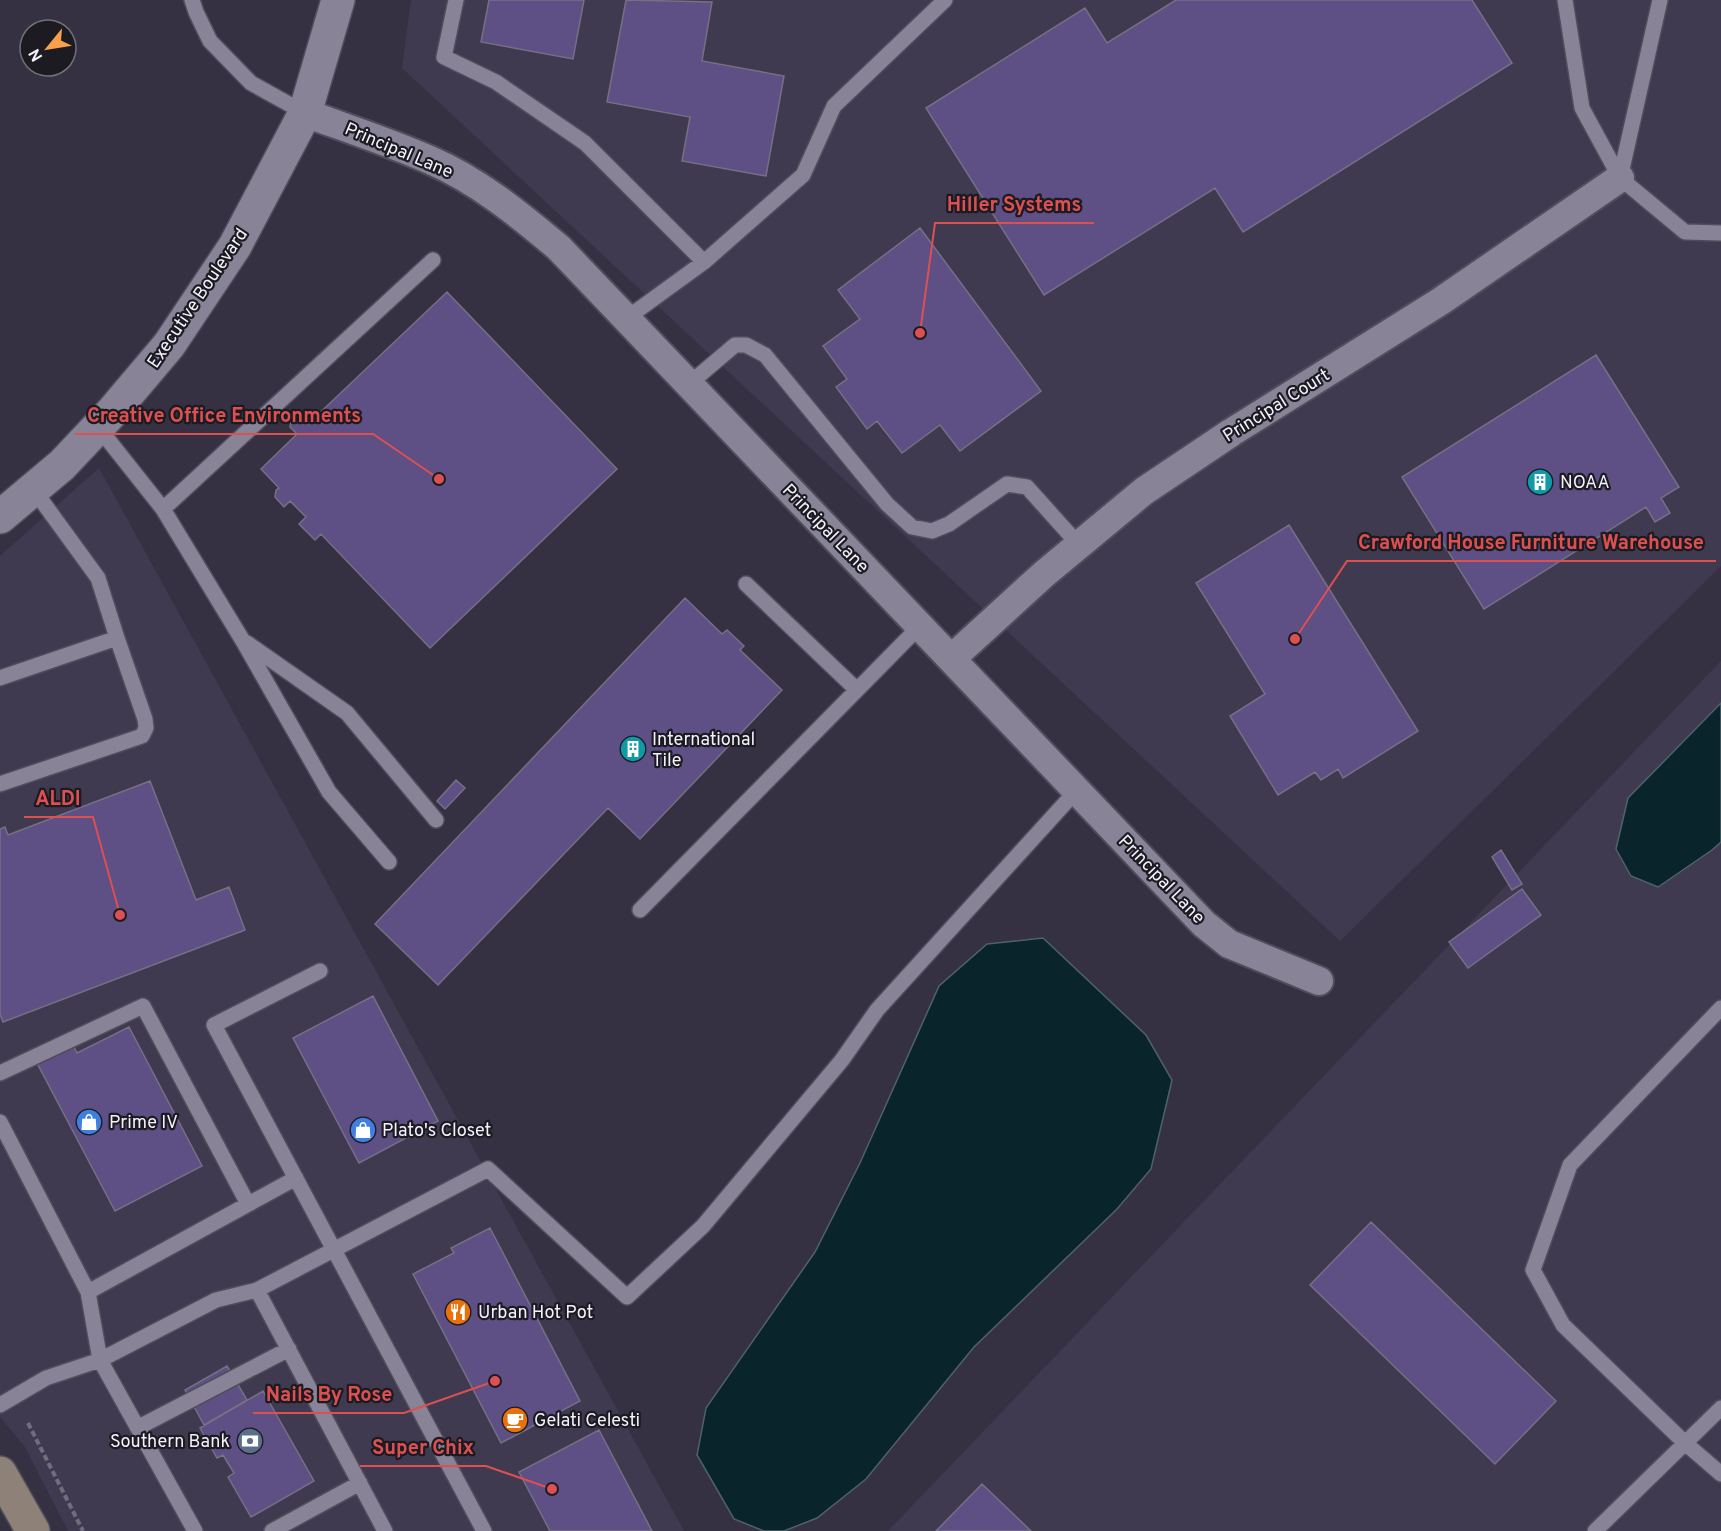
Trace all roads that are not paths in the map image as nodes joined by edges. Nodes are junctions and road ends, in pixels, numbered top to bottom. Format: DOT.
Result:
graph roads {
  1 [pos="192,0"];
  2 [pos="338,0"];
  3 [pos="456,0"];
  4 [pos="945,0"];
  5 [pos="1565,0"];
  6 [pos="1660,0"];
  7 [pos="305,112"];
  8 [pos="1620,178"];
  9 [pos="1721,232"];
  10 [pos="433,260"];
  11 [pos="704,262"];
  12 [pos="627,318"];
  13 [pos="689,384"];
  14 [pos="98,427"];
  15 [pos="34,490"];
  16 [pos="163,509"];
  17 [pos="0,518"];
  18 [pos="1079,545"];
  19 [pos="746,584"];
  20 [pos="920,626"];
  21 [pos="117,638"];
  22 [pos="243,641"];
  23 [pos="952,658"];
  24 [pos="0,678"];
  25 [pos="857,690"];
  26 [pos="0,784"];
  27 [pos="1077,790"];
  28 [pos="436,820"];
  29 [pos="389,862"];
  30 [pos="640,910"];
  31 [pos="320,971"];
  32 [pos="1319,981"];
  33 [pos="1721,1008"];
  34 [pos="0,1073"];
  35 [pos="0,1122"];
  36 [pos="296,1178"];
  37 [pos="248,1204"];
  38 [pos="334,1250"];
  39 [pos="257,1290"];
  40 [pos="88,1292"];
  41 [pos="289,1349"];
  42 [pos="100,1360"];
  43 [pos="0,1406"];
  44 [pos="1721,1408"];
  45 [pos="139,1427"];
  46 [pos="1685,1443"];
  47 [pos="0,1473"];
  48 [pos="1721,1473"];
  49 [pos="360,1484"];
  50 [pos="33,1531"];
  51 [pos="195,1531"];
  52 [pos="272,1531"];
  53 [pos="385,1531"];
  54 [pos="484,1531"];
  55 [pos="1595,1531"];
  1 -- 7 [label="lane"];
  2 -- 7 [label="street, Executive Boulevard"];
  3 -- 11 [label="lane"];
  4 -- 11 [label="lane"];
  5 -- 8 [label="lane"];
  6 -- 8 [label="lane"];
  7 -- 12 [label="street, Principal Lane"];
  7 -- 14 [label="street, Executive Boulevard"];
  8 -- 9 [label="lane"];
  8 -- 18 [label="street, Principal Court"];
  10 -- 16 [label="lane"];
  11 -- 12 [label="lane"];
  12 -- 13 [label="street, Principal Lane"];
  13 -- 18 [label="lane"];
  13 -- 20 [label="street, Principal Lane"];
  14 -- 15 [label="street, Executive Boulevard"];
  14 -- 16 [label="lane"];
  15 -- 17 [label="street, Executive Boulevard"];
  15 -- 21 [label="lane"];
  16 -- 22 [label="lane"];
  18 -- 23 [label="street, Principal Court"];
  19 -- 25 [label="lane"];
  20 -- 23 [label="street, Principal Lane"];
  20 -- 25 [label="lane"];
  21 -- 24 [label="lane"];
  21 -- 26 [label="lane"];
  22 -- 28 [label="lane"];
  22 -- 29 [label="lane"];
  23 -- 27 [label="street, Principal Lane"];
  25 -- 30 [label="lane"];
  27 -- 32 [label="street, Principal Lane"];
  27 -- 38 [label="lane"];
  31 -- 36 [label="lane"];
  33 -- 46 [label="lane"];
  34 -- 37 [label="lane"];
  35 -- 40 [label="lane"];
  36 -- 37 [label="lane"];
  36 -- 38 [label="lane"];
  37 -- 40 [label="lane"];
  38 -- 39 [label="lane"];
  38 -- 54 [label="lane"];
  39 -- 41 [label="lane"];
  39 -- 42 [label="lane"];
  40 -- 42 [label="lane"];
  41 -- 45 [label="lane"];
  41 -- 49 [label="lane"];
  42 -- 43 [label="lane"];
  42 -- 45 [label="lane"];
  44 -- 46 [label="lane"];
  45 -- 51 [label="lane"];
  46 -- 48 [label="lane"];
  46 -- 55 [label="lane"];
  47 -- 50 [label="main road"];
  49 -- 52 [label="lane"];
  49 -- 53 [label="lane"];
}
